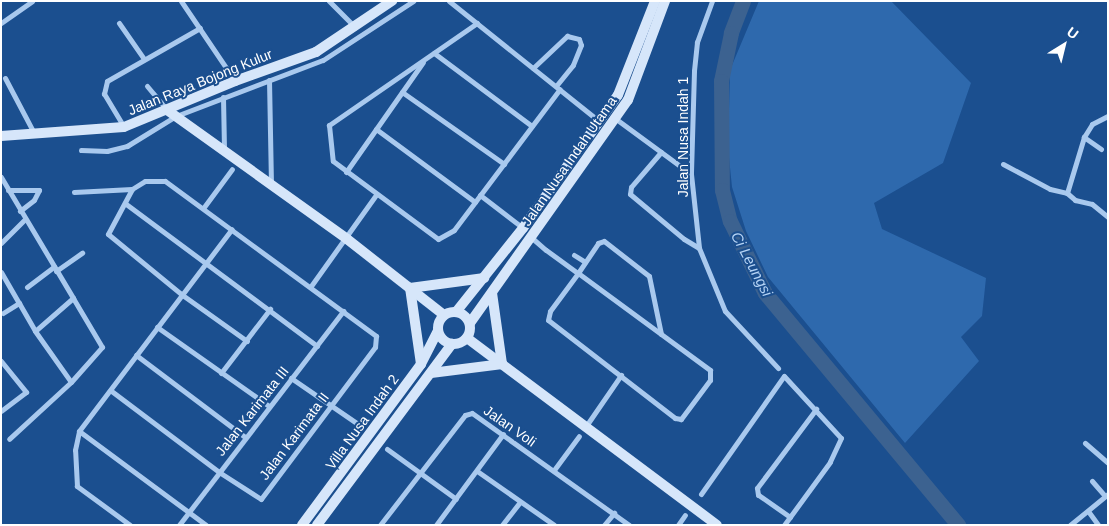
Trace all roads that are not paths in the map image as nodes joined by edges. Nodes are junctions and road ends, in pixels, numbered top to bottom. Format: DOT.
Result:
graph roads {
  1 [pos="32,1"];
  2 [pos="181,1"];
  3 [pos="329,1"];
  4 [pos="392,1"];
  5 [pos="413,1"];
  6 [pos="449,1"];
  7 [pos="655,1"];
  8 [pos="665,1"];
  9 [pos="711,1"];
  10 [pos="119,23"];
  11 [pos="477,23"];
  12 [pos="1,24"];
  13 [pos="355,27"];
  14 [pos="200,28"];
  15 [pos="434,53"];
  16 [pos="427,58"];
  17 [pos="144,59"];
  18 [pos="533,68"];
  19 [pos="5,78"];
  20 [pos="269,80"];
  21 [pos="235,81"];
  22 [pos="147,86"];
  23 [pos="558,88"];
  24 [pos="402,92"];
  25 [pos="223,98"];
  26 [pos="167,110"];
  27 [pos="176,116"];
  28 [pos="1108,116"];
  29 [pos="616,119"];
  30 [pos="600,121"];
  31 [pos="532,126"];
  32 [pos="124,127"];
  33 [pos="376,130"];
  34 [pos="34,133"];
  35 [pos="1,136"];
  36 [pos="1084,137"];
  37 [pos="1102,149"];
  38 [pos="81,150"];
  39 [pos="224,150"];
  40 [pos="661,152"];
  41 [pos="504,164"];
  42 [pos="1003,164"];
  43 [pos="232,169"];
  44 [pos="346,172"];
  45 [pos="691,174"];
  46 [pos="1,177"];
  47 [pos="271,183"];
  48 [pos="132,189"];
  49 [pos="8,190"];
  50 [pos="74,192"];
  51 [pos="1067,193"];
  52 [pos="376,195"];
  53 [pos="480,195"];
  54 [pos="475,202"];
  55 [pos="126,204"];
  56 [pos="204,207"];
  57 [pos="20,211"];
  58 [pos="1108,217"];
  59 [pos="25,219"];
  60 [pos="523,228"];
  61 [pos="232,229"];
  62 [pos="532,238"];
  63 [pos="347,239"];
  64 [pos="1,243"];
  65 [pos="699,248"];
  66 [pos="82,253"];
  67 [pos="574,255"];
  68 [pos="585,262"];
  69 [pos="204,263"];
  70 [pos="55,269"];
  71 [pos="1,272"];
  72 [pos="578,273"];
  73 [pos="484,278"];
  74 [pos="310,286"];
  75 [pos="27,287"];
  76 [pos="410,288"];
  77 [pos="492,293"];
  78 [pos="181,294"];
  79 [pos="73,298"];
  80 [pos="19,303"];
  81 [pos="270,309"];
  82 [pos="343,311"];
  83 [pos="456,312"];
  84 [pos="3,313"];
  85 [pos="444,315"];
  86 [pos="470,324"];
  87 [pos="157,326"];
  88 [pos="35,331"];
  89 [pos="438,331"];
  90 [pos="661,334"];
  91 [pos="467,338"];
  92 [pos="247,341"];
  93 [pos="452,344"];
  94 [pos="317,346"];
  95 [pos="136,355"];
  96 [pos="1,361"];
  97 [pos="421,364"];
  98 [pos="502,364"];
  99 [pos="778,368"];
  100 [pos="221,373"];
  101 [pos="431,373"];
  102 [pos="621,375"];
  103 [pos="291,378"];
  104 [pos="70,382"];
  105 [pos="110,390"];
  106 [pos="332,405"];
  107 [pos="269,406"];
  108 [pos="816,409"];
  109 [pos="1,411"];
  110 [pos="358,424"];
  111 [pos="585,427"];
  112 [pos="79,431"];
  113 [pos="503,434"];
  114 [pos="579,436"];
  115 [pos="245,437"];
  116 [pos="10,439"];
  117 [pos="1085,443"];
  118 [pos="388,449"];
  119 [pos="1108,463"];
  120 [pos="554,470"];
  121 [pos="477,471"];
  122 [pos="219,472"];
  123 [pos="419,473"];
  124 [pos="1092,481"];
  125 [pos="700,494"];
  126 [pos="1106,495"];
  127 [pos="456,499"];
  128 [pos="520,502"];
  129 [pos="1088,511"];
  130 [pos="189,512"];
  131 [pos="614,513"];
  132 [pos="685,515"];
  133 [pos="790,517"];
  134 [pos="130,525"];
  135 [pos="179,525"];
  136 [pos="206,525"];
  137 [pos="302,525"];
  138 [pos="317,525"];
  139 [pos="380,525"];
  140 [pos="436,525"];
  141 [pos="502,525"];
  142 [pos="554,525"];
  143 [pos="604,525"];
  144 [pos="629,525"];
  145 [pos="678,525"];
  146 [pos="717,525"];
  147 [pos="784,525"];
  148 [pos="1070,525"];
  149 [pos="1098,525"];
  1 -- 12 [label="street"];
  2 -- 14 [label="street"];
  3 -- 13 [label="street"];
  4 -- 13 [label="street, Jalan Raya Bojong Kulur"];
  5 -- 20 [label="street"];
  6 -- 11 [label="street"];
  7 -- 30 [label="street, Jalan Nusa Indah Utama"];
  8 -- 29 [label="street, Jalan Nusa Indah Utama"];
  9 -- 45 [label="street, Jalan Nusa Indah 1"];
  10 -- 17 [label="street"];
  11 -- 15 [label="street"];
  11 -- 18 [label="street"];
  13 -- 21 [label="street, Jalan Raya Bojong Kulur"];
  14 -- 17 [label="street"];
  14 -- 21 [label="street"];
  15 -- 16 [label="street"];
  15 -- 31 [label="street"];
  16 -- 24 [label="street"];
  16 -- 44 [label="street"];
  17 -- 32 [label="street"];
  18 -- 23 [label="street"];
  18 -- 23 [label="street"];
  19 -- 34 [label="street"];
  20 -- 25 [label="street"];
  20 -- 47 [label="street"];
  21 -- 26 [label="street, Jalan Raya Bojong Kulur"];
  22 -- 26 [label="street"];
  23 -- 30 [label="street"];
  23 -- 31 [label="street"];
  24 -- 33 [label="street"];
  24 -- 41 [label="street"];
  25 -- 27 [label="street"];
  25 -- 39 [label="street"];
  26 -- 27 [label="street"];
  26 -- 32 [label="street, Jalan Raya Bojong Kulur"];
  27 -- 38 [label="street"];
  27 -- 39 [label="street"];
  28 -- 36 [label="street"];
  29 -- 40 [label="street"];
  29 -- 62 [label="street, Jalan Nusa Indah Utama"];
  30 -- 60 [label="street, Jalan Nusa Indah Utama"];
  31 -- 41 [label="street"];
  32 -- 34 [label="street, Jalan Raya Bojong Kulur"];
  33 -- 44 [label="street"];
  33 -- 54 [label="street"];
  34 -- 35 [label="street, Jalan Raya Bojong Kulur"];
  36 -- 37 [label="street"];
  36 -- 51 [label="street"];
  39 -- 47 [label="street"];
  40 -- 45 [label="street"];
  40 -- 65 [label="street"];
  41 -- 53 [label="street"];
  42 -- 51 [label="street"];
  43 -- 56 [label="street"];
  44 -- 52 [label="street"];
  45 -- 65 [label="street, Jalan Nusa Indah 1"];
  46 -- 49 [label="street"];
  47 -- 63 [label="street"];
  48 -- 50 [label="street"];
  48 -- 55 [label="street"];
  48 -- 56 [label="street"];
  49 -- 57 [label="street"];
  49 -- 57 [label="street"];
  51 -- 58 [label="street"];
  52 -- 54 [label="street"];
  52 -- 63 [label="street"];
  53 -- 54 [label="street"];
  53 -- 60 [label="street"];
  55 -- 69 [label="street"];
  55 -- 78 [label="street"];
  56 -- 61 [label="street"];
  57 -- 59 [label="street"];
  59 -- 64 [label="street"];
  59 -- 70 [label="street"];
  60 -- 73 [label="street, Jalan Nusa Indah Utama"];
  61 -- 69 [label="street"];
  61 -- 74 [label="street"];
  62 -- 72 [label="street"];
  62 -- 77 [label="street, Jalan Nusa Indah Utama"];
  63 -- 74 [label="street"];
  63 -- 76 [label="street"];
  65 -- 99 [label="street, Jalan Nusa Indah 1"];
  66 -- 70 [label="street"];
  67 -- 68 [label="street"];
  68 -- 72 [label="street"];
  68 -- 90 [label="street"];
  69 -- 78 [label="street"];
  69 -- 81 [label="street"];
  70 -- 75 [label="street"];
  70 -- 79 [label="street"];
  71 -- 80 [label="street"];
  72 -- 90 [label="street"];
  72 -- 102 [label="street"];
  73 -- 76 [label="street"];
  73 -- 83 [label="street, Jalan Nusa Indah Utama"];
  74 -- 82 [label="street"];
  76 -- 85 [label="street"];
  76 -- 97 [label="street"];
  77 -- 86 [label="street, Jalan Nusa Indah Utama"];
  77 -- 98 [label="street"];
  78 -- 87 [label="street"];
  78 -- 92 [label="street"];
  79 -- 88 [label="street"];
  79 -- 104 [label="street"];
  80 -- 84 [label="street"];
  80 -- 88 [label="street"];
  81 -- 92 [label="street"];
  81 -- 94 [label="street"];
  82 -- 94 [label="street, Jalan Karimata III"];
  82 -- 106 [label="street, Jalan Karimata II"];
  83 -- 85 [label="street"];
  83 -- 86 [label="street"];
  85 -- 89 [label="street"];
  86 -- 91 [label="street"];
  87 -- 95 [label="street"];
  87 -- 100 [label="street"];
  88 -- 104 [label="street"];
  89 -- 93 [label="street"];
  89 -- 97 [label="street, Villa Nusa Indah 2"];
  90 -- 102 [label="street"];
  91 -- 93 [label="street"];
  91 -- 98 [label="street"];
  92 -- 100 [label="street"];
  93 -- 101 [label="street, Villa Nusa Indah 2"];
  94 -- 103 [label="street, Jalan Karimata III"];
  95 -- 105 [label="street"];
  95 -- 115 [label="street"];
  96 -- 109 [label="street"];
  97 -- 137 [label="street, Villa Nusa Indah 2"];
  98 -- 101 [label="street"];
  98 -- 111 [label="street"];
  100 -- 107 [label="street"];
  101 -- 138 [label="street, Villa Nusa Indah 2"];
  102 -- 111 [label="street"];
  103 -- 106 [label="street"];
  103 -- 107 [label="street, Jalan Karimata III"];
  104 -- 116 [label="street"];
  105 -- 112 [label="street"];
  105 -- 122 [label="street"];
  106 -- 110 [label="street"];
  106 -- 122 [label="street, Jalan Karimata II"];
  107 -- 115 [label="street, Jalan Karimata III"];
  108 -- 125 [label="street"];
  108 -- 133 [label="street"];
  108 -- 133 [label="street"];
  111 -- 146 [label="street"];
  112 -- 130 [label="street"];
  112 -- 134 [label="street"];
  113 -- 120 [label="street, Jalan Voli"];
  113 -- 121 [label="street"];
  113 -- 123 [label="street, Jalan Voli"];
  114 -- 120 [label="street"];
  115 -- 122 [label="street, Jalan Karimata III"];
  117 -- 119 [label="street"];
  118 -- 123 [label="street"];
  120 -- 131 [label="street, Jalan Voli"];
  121 -- 127 [label="street"];
  121 -- 128 [label="street"];
  122 -- 130 [label="street, Jalan Karimata III"];
  123 -- 127 [label="street"];
  123 -- 139 [label="street, Jalan Voli"];
  124 -- 126 [label="street"];
  126 -- 129 [label="street"];
  127 -- 140 [label="street"];
  128 -- 141 [label="street"];
  128 -- 142 [label="street"];
  129 -- 148 [label="street"];
  129 -- 149 [label="street"];
  130 -- 135 [label="street, Jalan Karimata III"];
  130 -- 136 [label="street"];
  131 -- 143 [label="street"];
  131 -- 144 [label="street, Jalan Voli"];
  132 -- 145 [label="street"];
  133 -- 147 [label="street"];
}
